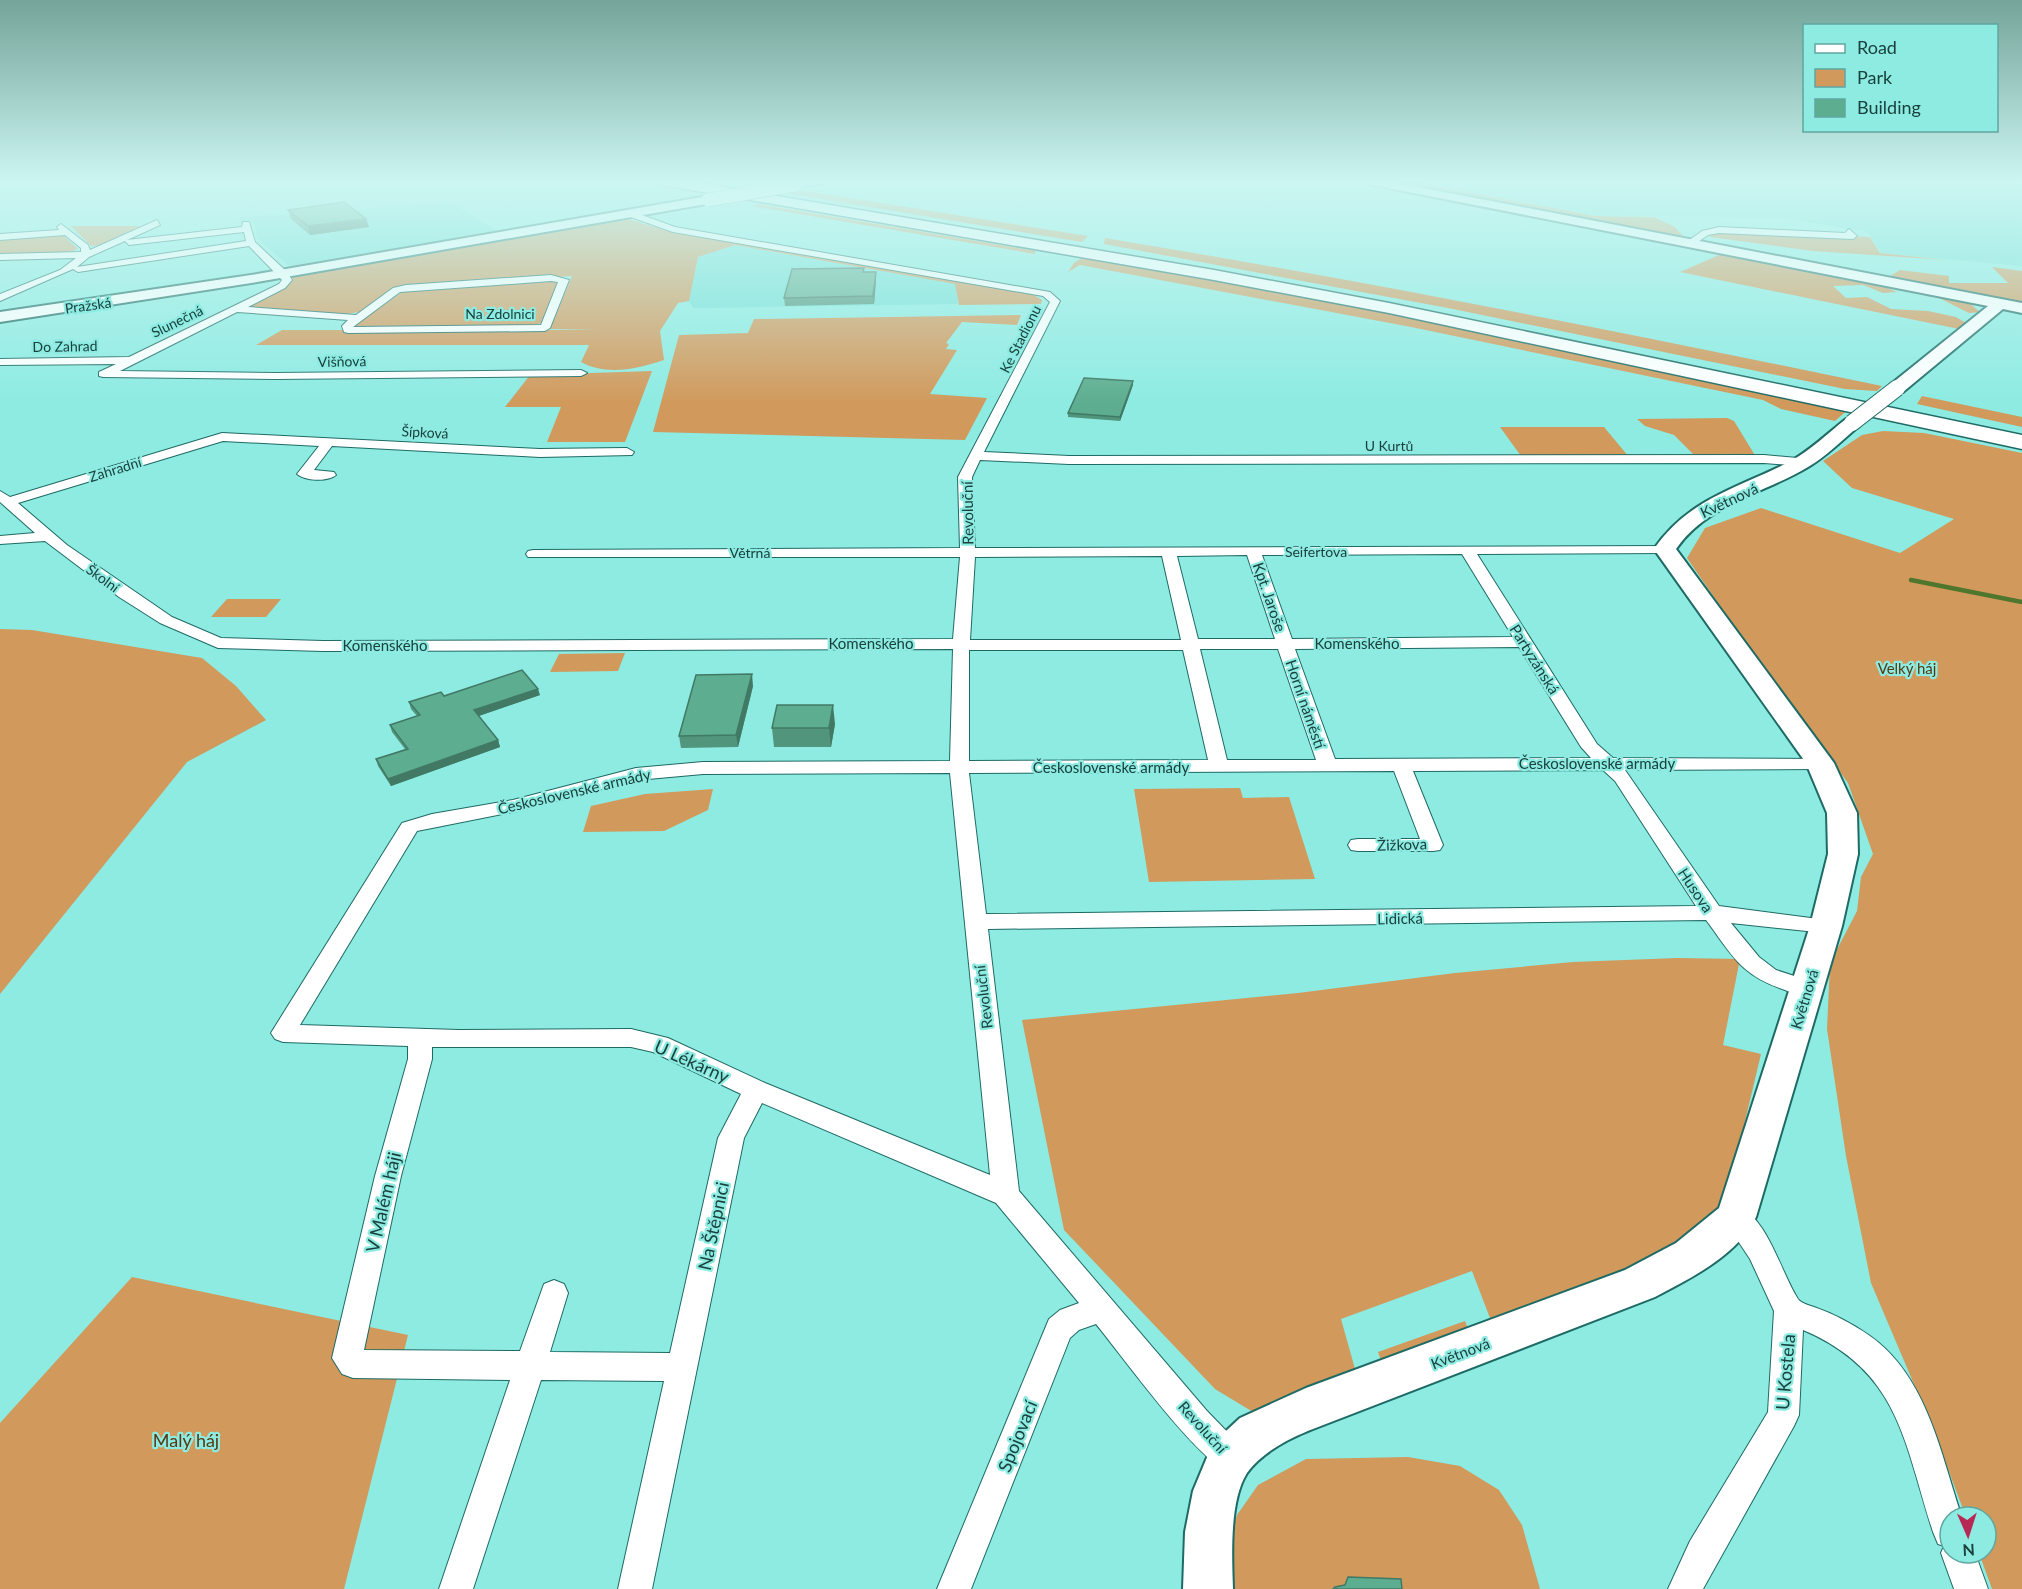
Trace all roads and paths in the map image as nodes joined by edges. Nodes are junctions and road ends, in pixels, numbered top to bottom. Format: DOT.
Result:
graph roads {
  1 [pos="79,255"];
  2 [pos="86,255"];
  3 [pos="174,255"];
  4 [pos="265,255"];
  5 [pos="393,255"];
  6 [pos="823,255"];
  7 [pos="1097,255"];
  8 [pos="1133,255"];
  9 [pos="1747,255"];
  10 [pos="0,257"];
  11 [pos="78,270"];
  12 [pos="284,274"];
  13 [pos="0,287"];
  14 [pos="28,287"];
  15 [pos="0,298"];
  16 [pos="2000,304"];
  17 [pos="2022,308"];
  18 [pos="237,309"];
  19 [pos="0,317"];
  20 [pos="357,318"];
  21 [pos="130,360"];
  22 [pos="0,362"];
  23 [pos="581,373"];
  24 [pos="103,374"];
  25 [pos="2022,433"];
  26 [pos="222,437"];
  27 [pos="2022,442"];
  28 [pos="328,443"];
  29 [pos="627,452"];
  30 [pos="975,456"];
  31 [pos="1803,462"];
  32 [pos="329,475"];
  33 [pos="4,498"];
  34 [pos="47,536"];
  35 [pos="0,540"];
  36 [pos="1665,549"];
  37 [pos="1253,551"];
  38 [pos="1467,551"];
  39 [pos="1169,552"];
  40 [pos="968,553"];
  41 [pos="533,554"];
  42 [pos="1524,642"];
  43 [pos="218,643"];
  44 [pos="1191,644"];
  45 [pos="1286,644"];
  46 [pos="961,645"];
  47 [pos="1608,763"];
  48 [pos="1820,763"];
  49 [pos="1401,764"];
  50 [pos="1327,765"];
  51 [pos="1219,766"];
  52 [pos="959,768"];
  53 [pos="1358,845"];
  54 [pos="1712,913"];
  55 [pos="974,922"];
  56 [pos="1826,926"];
  57 [pos="1808,989"];
  58 [pos="283,1033"];
  59 [pos="420,1038"];
  60 [pos="756,1090"];
  61 [pos="1006,1196"];
  62 [pos="1736,1217"];
  63 [pos="554,1293"];
  64 [pos="1103,1309"];
  65 [pos="1789,1311"];
  66 [pos="530,1366"];
  67 [pos="683,1367"];
  68 [pos="1230,1457"];
  69 [pos="1941,1505"];
  70 [pos="1962,1565"];
  71 [pos="456,1589"];
  72 [pos="635,1589"];
  73 [pos="954,1589"];
  74 [pos="1208,1589"];
  75 [pos="1685,1589"];
  76 [pos="1971,1589"];
  1 -- 10 [label="street"];
  2 -- 14 [label="street"];
  3 -- 11 [label="street"];
  4 -- 12 [label="street"];
  5 -- 12 [label="street, Pražská"];
  6 -- 30 [label="street, Ke Stadionu"];
  7 -- 27 [label="highway"];
  8 -- 25 [label="highway"];
  9 -- 16 [label="street"];
  12 -- 18 [label="street, Slunečná"];
  12 -- 19 [label="street, Pražská"];
  13 -- 14 [label="street"];
  14 -- 15 [label="street"];
  16 -- 17 [label="street"];
  16 -- 31 [label="street, Květnová, bridge"];
  18 -- 20 [label="street"];
  18 -- 21 [label="street, Slunečná"];
  20 -- 20 [label="street, Na Zdolnici"];
  21 -- 22 [label="street, Do Zahrad"];
  21 -- 24 [label="street, Slunečná"];
  23 -- 24 [label="street, Višňová"];
  26 -- 28 [label="street, Šípková"];
  26 -- 33 [label="street, Zahradní"];
  28 -- 29 [label="street, Šípková"];
  28 -- 32 [label="street"];
  30 -- 31 [label="street, U Kurtů"];
  30 -- 40 [label="street, Revoluční"];
  31 -- 36 [label="street, Květnová"];
  33 -- 34 [label="street, Školní"];
  34 -- 35 [label="street"];
  34 -- 43 [label="street, Školní"];
  36 -- 38 [label="street, Seifertova"];
  36 -- 48 [label="street, Květnová"];
  37 -- 38 [label="street, Seifertova"];
  37 -- 39 [label="street, Seifertova"];
  37 -- 45 [label="street, Kpt. Jaroše"];
  38 -- 42 [label="street, Partyzánská"];
  39 -- 40 [label="street, Seifertova"];
  39 -- 44 [label="street"];
  40 -- 41 [label="street, Větrná"];
  40 -- 46 [label="street, Revoluční"];
  42 -- 45 [label="street, Komenského"];
  42 -- 47 [label="street, Partyzánská"];
  43 -- 46 [label="street, Komenského"];
  44 -- 45 [label="street, Komenského"];
  44 -- 46 [label="street, Komenského"];
  44 -- 51 [label="street"];
  45 -- 50 [label="street, Horní náměstí"];
  46 -- 52 [label="street, Revoluční"];
  47 -- 48 [label="street, Československé armády"];
  47 -- 49 [label="street, Československé armády"];
  47 -- 54 [label="street, Husova"];
  48 -- 56 [label="street, Květnová"];
  49 -- 50 [label="street, Československé armády"];
  49 -- 53 [label="street, Žižkova"];
  50 -- 51 [label="street, Československé armády"];
  51 -- 52 [label="street, Československé armády"];
  52 -- 55 [label="street, Revoluční"];
  52 -- 58 [label="street, Československé armády"];
  54 -- 55 [label="street, Lidická"];
  54 -- 56 [label="street, Lidická"];
  54 -- 57 [label="street, Husova"];
  55 -- 61 [label="street, Revoluční"];
  56 -- 57 [label="street, Květnová"];
  57 -- 62 [label="street, Květnová"];
  58 -- 59 [label="street, U Lékárny"];
  59 -- 60 [label="street, U Lékárny"];
  59 -- 66 [label="street, V Malém háji"];
  60 -- 61 [label="street, U Lékárny"];
  60 -- 67 [label="street, Na Štěpnici"];
  61 -- 64 [label="street, Revoluční"];
  62 -- 65 [label="street, U Kostela"];
  62 -- 68 [label="street, Květnová"];
  63 -- 66 [label="street"];
  64 -- 68 [label="street, Revoluční"];
  64 -- 73 [label="street, Spojovací"];
  65 -- 69 [label="street"];
  65 -- 75 [label="street, U Kostela"];
  66 -- 67 [label="street"];
  66 -- 71 [label="street"];
  67 -- 72 [label="street, Na Štěpnici"];
  68 -- 74 [label="street"];
  70 -- 76 [label="street"];
}
